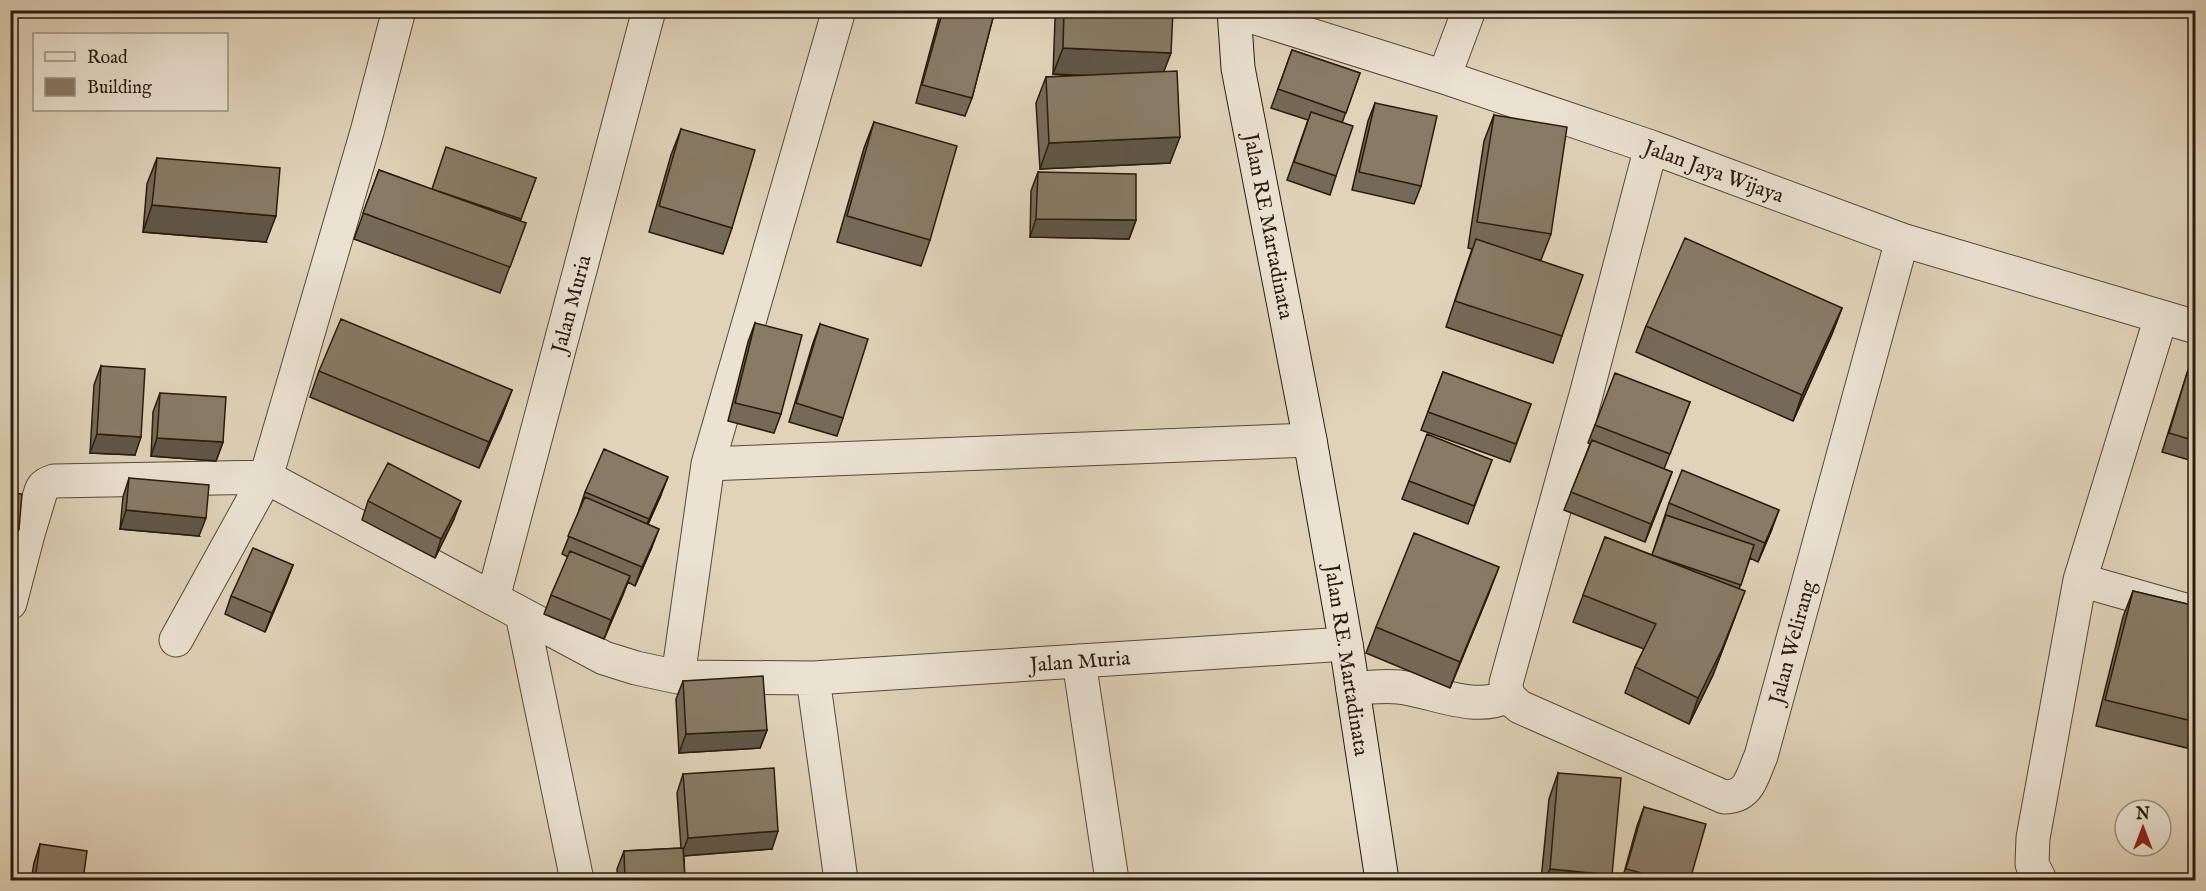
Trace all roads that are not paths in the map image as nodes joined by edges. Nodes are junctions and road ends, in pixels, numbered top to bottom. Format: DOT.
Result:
graph roads {
  1 [pos="399,10"];
  2 [pos="649,10"];
  3 [pos="839,10"];
  4 [pos="1469,10"];
  5 [pos="1234,11"];
  6 [pos="1444,77"];
  7 [pos="1651,147"];
  8 [pos="1902,240"];
  9 [pos="2162,317"];
  10 [pos="2196,327"];
  11 [pos="1310,440"];
  12 [pos="708,464"];
  13 [pos="266,477"];
  14 [pos="2080,580"];
  15 [pos="493,598"];
  16 [pos="10,603"];
  17 [pos="2196,613"];
  18 [pos="522,614"];
  19 [pos="176,640"];
  20 [pos="1346,644"];
  21 [pos="1079,661"];
  22 [pos="678,677"];
  23 [pos="813,678"];
  24 [pos="1353,688"];
  25 [pos="1508,696"];
  26 [pos="577,880"];
  27 [pos="841,880"];
  28 [pos="1112,880"];
  29 [pos="1382,880"];
  30 [pos="2040,880"];
  1 -- 13 [label="street"];
  2 -- 15 [label="street, Jalan Muria"];
  3 -- 12 [label="street"];
  4 -- 6 [label="street"];
  5 -- 6 [label="street, Jalan Jaya Wijaya"];
  5 -- 11 [label="street, Jalan RE Martadinata"];
  6 -- 7 [label="street, Jalan Jaya Wijaya"];
  7 -- 8 [label="street, Jalan Jaya Wijaya"];
  7 -- 25 [label="street"];
  8 -- 9 [label="street, Jalan Jaya Wijaya"];
  8 -- 25 [label="street, Jalan Welirang"];
  9 -- 10 [label="street, Jalan Jaya Wijaya"];
  9 -- 14 [label="street"];
  11 -- 12 [label="street"];
  11 -- 20 [label="street, Jalan RE. Martadinata"];
  12 -- 22 [label="street"];
  13 -- 15 [label="street, Jalan Muria"];
  13 -- 16 [label="street"];
  13 -- 19 [label="street"];
  14 -- 17 [label="street"];
  14 -- 30 [label="street"];
  15 -- 18 [label="street, Jalan Muria"];
  18 -- 22 [label="street, Jalan Muria"];
  18 -- 26 [label="street"];
  20 -- 21 [label="street, Jalan Muria"];
  20 -- 24 [label="street, Jalan RE. Martadinata"];
  21 -- 23 [label="street, Jalan Muria"];
  21 -- 28 [label="street"];
  22 -- 23 [label="street, Jalan Muria"];
  23 -- 27 [label="street"];
  24 -- 25 [label="street"];
  24 -- 29 [label="street, Jalan RE. Martadinata"];
}
